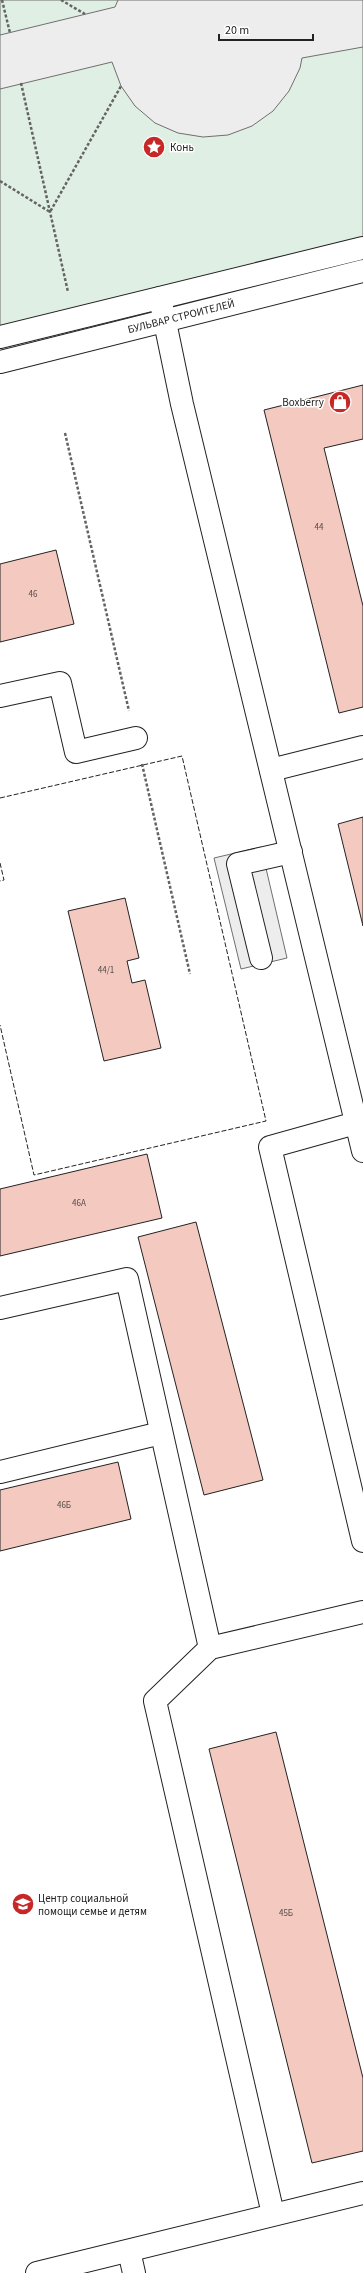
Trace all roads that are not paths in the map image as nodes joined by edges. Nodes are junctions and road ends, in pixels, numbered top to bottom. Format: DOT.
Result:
graph roads {
  1 [pos="363,248"];
  2 [pos="363,271"];
  3 [pos="160,298"];
  4 [pos="166,320"];
  5 [pos="0,337"];
  6 [pos="0,362"];
  7 [pos="0,696"];
  8 [pos="136,738"];
  9 [pos="363,747"];
  10 [pos="271,770"];
  11 [pos="291,852"];
  12 [pos="260,958"];
  13 [pos="356,1123"];
  14 [pos="363,1151"];
  15 [pos="0,1308"];
  16 [pos="162,1433"];
  17 [pos="0,1472"];
  18 [pos="363,1541"];
  19 [pos="363,1612"];
  20 [pos="210,1648"];
  21 [pos="363,2193"];
  22 [pos="273,2214"];
  23 [pos="129,2251"];
  24 [pos="37,2273"];
  25 [pos="134,2273"];
  1 -- 3 [label="street, БУЛЬВАР СТРОИТЕЛЕЙ"];
  2 -- 4 [label="street, БУЛЬВАР СТРОИТЕЛЕЙ"];
  3 -- 4 [label="street"];
  3 -- 5 [label="street, БУЛЬВАР СТРОИТЕЛЕЙ"];
  4 -- 6 [label="street, БУЛЬВАР СТРОИТЕЛЕЙ"];
  4 -- 10 [label="street"];
  7 -- 8 [label="street"];
  9 -- 10 [label="street"];
  10 -- 11 [label="street"];
  11 -- 12 [label="street"];
  11 -- 13 [label="street"];
  13 -- 14 [label="street"];
  13 -- 18 [label="street"];
  15 -- 16 [label="street"];
  16 -- 17 [label="street"];
  16 -- 20 [label="street"];
  19 -- 20 [label="street"];
  20 -- 22 [label="street"];
  21 -- 22 [label="street"];
  22 -- 23 [label="street"];
  23 -- 24 [label="street"];
  23 -- 25 [label="street"];
}
